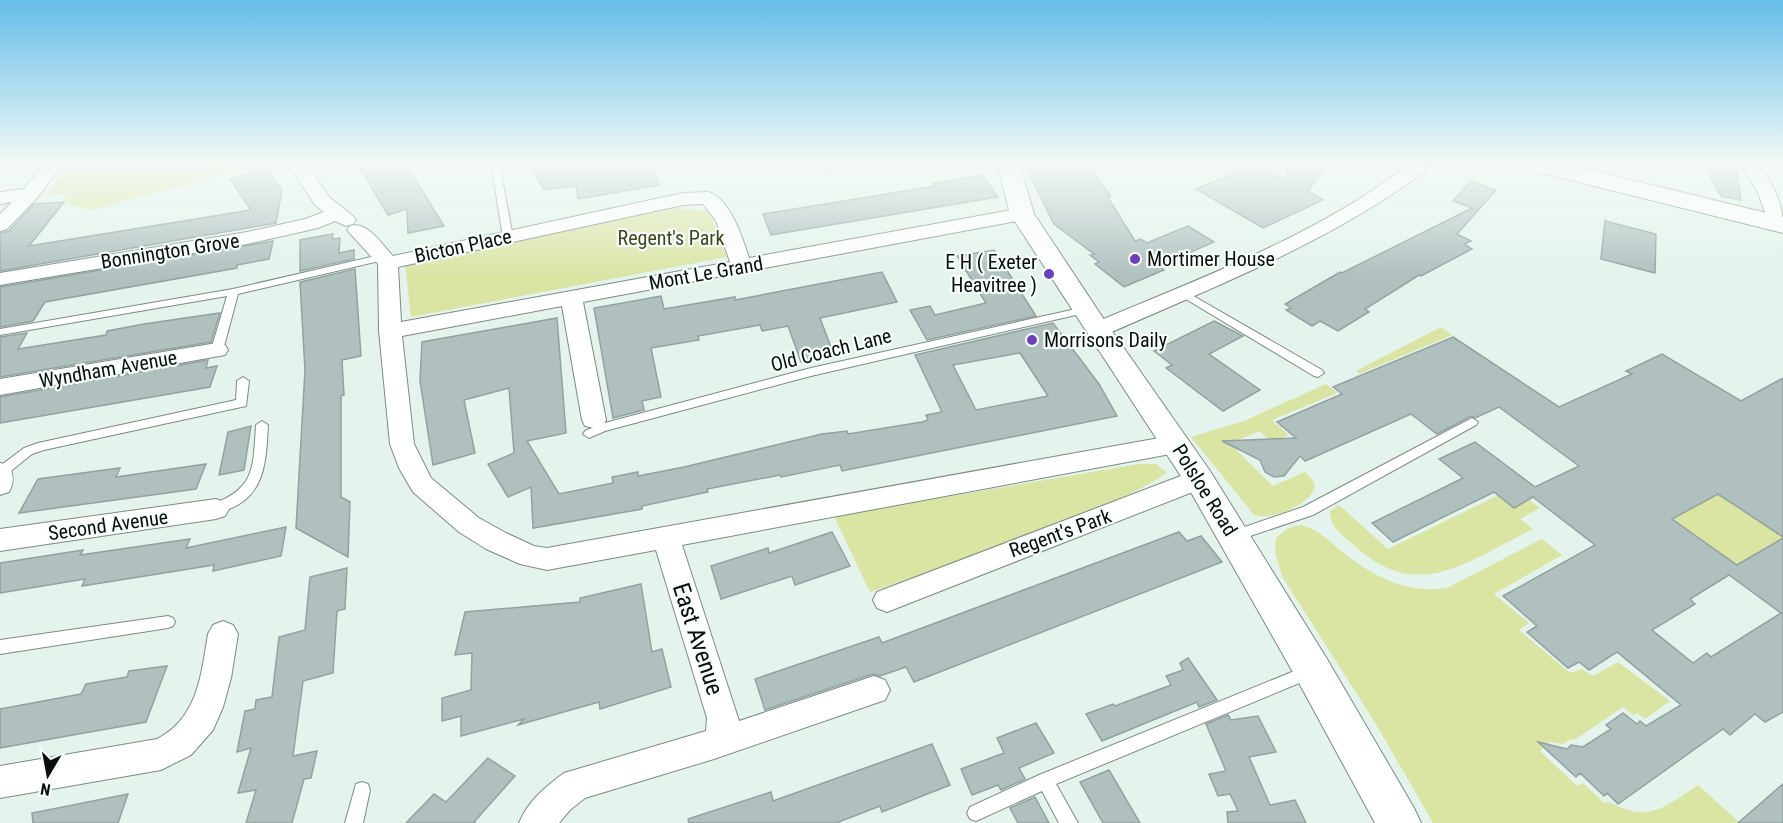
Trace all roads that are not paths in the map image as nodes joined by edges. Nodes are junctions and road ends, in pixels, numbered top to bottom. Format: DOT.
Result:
graph roads {
  1 [pos="23,201"];
  2 [pos="322,201"];
  3 [pos="502,201"];
  4 [pos="672,201"];
  5 [pos="712,201"];
  6 [pos="1019,201"];
  7 [pos="1367,201"];
  8 [pos="1686,201"];
  9 [pos="1771,201"];
  10 [pos="1022,214"];
  11 [pos="346,221"];
  12 [pos="0,225"];
  13 [pos="1781,225"];
  14 [pos="508,237"];
  15 [pos="386,260"];
  16 [pos="742,267"];
  17 [pos="0,279"];
  18 [pos="233,292"];
  19 [pos="1184,293"];
  20 [pos="571,297"];
  21 [pos="1091,320"];
  22 [pos="390,331"];
  23 [pos="0,332"];
  24 [pos="216,350"];
  25 [pos="1318,373"];
  26 [pos="243,381"];
  27 [pos="0,387"];
  28 [pos="1472,422"];
  29 [pos="262,425"];
  30 [pos="591,427"];
  31 [pos="1176,444"];
  32 [pos="0,477"];
  33 [pos="1199,479"];
  34 [pos="216,509"];
  35 [pos="1235,536"];
  36 [pos="666,538"];
  37 [pos="0,540"];
  38 [pos="887,600"];
  39 [pos="168,622"];
  40 [pos="223,634"];
  41 [pos="0,647"];
  42 [pos="1313,670"];
  43 [pos="874,690"];
  44 [pos="721,741"];
  45 [pos="1046,781"];
  46 [pos="0,782"];
  47 [pos="362,790"];
  48 [pos="976,813"];
  49 [pos="354,823"];
  50 [pos="536,823"];
  51 [pos="1069,823"];
  52 [pos="1399,823"];
  1 -- 12 [label="street"];
  2 -- 11 [label="street"];
  3 -- 14 [label="lane"];
  4 -- 14 [label="street, Bicton Place"];
  5 -- 16 [label="street, Bicton Place"];
  6 -- 10 [label="street, Polsloe Road"];
  7 -- 19 [label="street"];
  8 -- 13 [label="main road"];
  9 -- 13 [label="street"];
  10 -- 16 [label="street, Mont Le Grand"];
  10 -- 21 [label="street, Polsloe Road"];
  11 -- 15 [label="street"];
  11 -- 17 [label="street, Bonnington Grove"];
  14 -- 15 [label="street, Bicton Place"];
  15 -- 18 [label="lane"];
  15 -- 22 [label="street"];
  16 -- 20 [label="street, Mont Le Grand"];
  18 -- 23 [label="lane"];
  18 -- 24 [label="lane"];
  19 -- 21 [label="street"];
  19 -- 25 [label="lane"];
  20 -- 22 [label="street, Mont Le Grand"];
  20 -- 30 [label="street"];
  21 -- 30 [label="lane, Old Coach Lane"];
  21 -- 31 [label="street, Polsloe Road"];
  22 -- 36 [label="street"];
  24 -- 27 [label="street, Wyndham Avenue"];
  26 -- 32 [label="lane"];
  28 -- 35 [label="lane"];
  29 -- 34 [label="lane"];
  31 -- 33 [label="street, Polsloe Road"];
  31 -- 36 [label="street"];
  33 -- 35 [label="street, Polsloe Road"];
  33 -- 38 [label="street, Regent's Park"];
  34 -- 37 [label="street, Second Avenue"];
  35 -- 42 [label="street, Polsloe Road"];
  36 -- 44 [label="street, East Avenue"];
  39 -- 41 [label="lane"];
  40 -- 46 [label="street"];
  42 -- 45 [label="lane"];
  42 -- 52 [label="street, Polsloe Road"];
  43 -- 44 [label="street"];
  44 -- 50 [label="street"];
  45 -- 48 [label="lane"];
  45 -- 51 [label="lane"];
  47 -- 49 [label="lane"];
}
